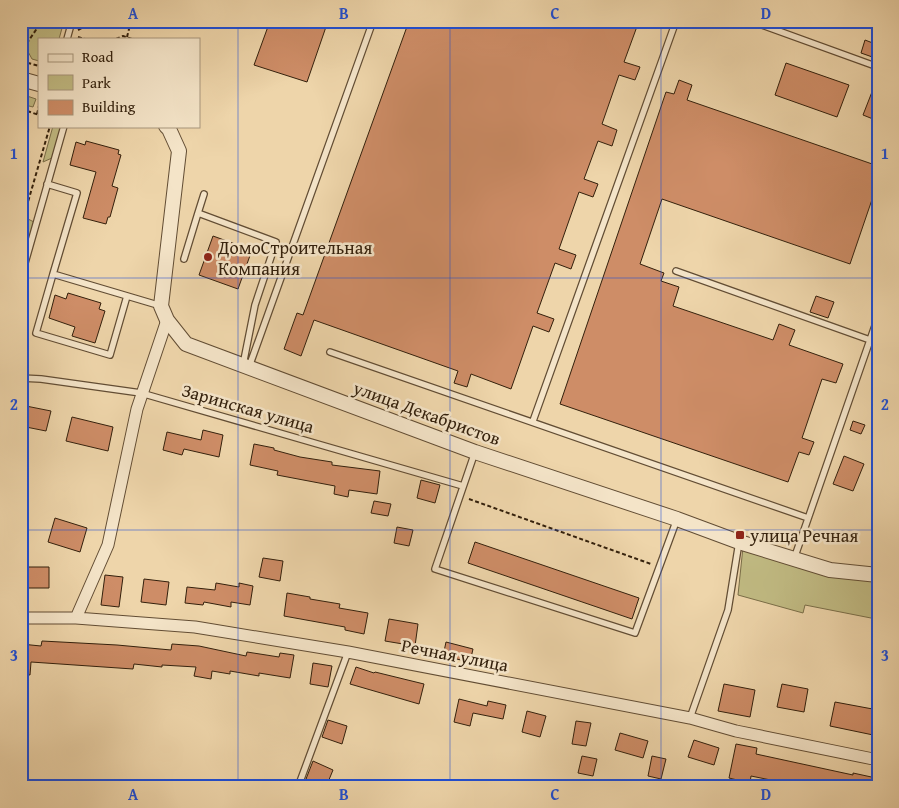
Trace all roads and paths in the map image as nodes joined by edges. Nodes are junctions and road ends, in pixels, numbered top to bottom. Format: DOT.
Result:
graph roads {
  1 [pos="42,21"];
  2 [pos="72,21"];
  3 [pos="96,21"];
  4 [pos="131,21"];
  5 [pos="373,21"];
  6 [pos="676,21"];
  7 [pos="751,21"];
  8 [pos="68,36"];
  9 [pos="127,37"];
  10 [pos="122,38"];
  11 [pos="22,48"];
  12 [pos="21,61"];
  13 [pos="30,64"];
  14 [pos="38,66"];
  15 [pos="878,67"];
  16 [pos="21,79"];
  17 [pos="38,84"];
  18 [pos="21,110"];
  19 [pos="38,114"];
  20 [pos="49,128"];
  21 [pos="63,128"];
  22 [pos="168,128"];
  23 [pos="47,184"];
  24 [pos="204,194"];
  25 [pos="198,213"];
  26 [pos="21,226"];
  27 [pos="184,259"];
  28 [pos="22,271"];
  29 [pos="676,271"];
  30 [pos="53,274"];
  31 [pos="127,296"];
  32 [pos="161,306"];
  33 [pos="878,317"];
  34 [pos="167,320"];
  35 [pos="870,340"];
  36 [pos="330,352"];
  37 [pos="246,368"];
  38 [pos="21,378"];
  39 [pos="141,393"];
  40 [pos="533,421"];
  41 [pos="476,452"];
  42 [pos="464,486"];
  43 [pos="460,495"];
  44 [pos="808,518"];
  45 [pos="677,519"];
  46 [pos="739,542"];
  47 [pos="794,559"];
  48 [pos="659,566"];
  49 [pos="878,575"];
  50 [pos="21,618"];
  51 [pos="76,618"];
  52 [pos="348,652"];
  53 [pos="690,718"];
  54 [pos="878,760"];
  55 [pos="298,787"];
  1 -- 11 [label="path"];
  2 -- 8 [label="lane"];
  3 -- 8 [label="path"];
  4 -- 9 [label="path"];
  5 -- 37 [label="lane"];
  6 -- 40 [label="lane"];
  7 -- 15 [label="lane"];
  9 -- 10 [label="path"];
  11 -- 13 [label="path"];
  12 -- 13 [label="path"];
  13 -- 14 [label="path"];
  16 -- 17 [label="street"];
  18 -- 19 [label="path"];
  20 -- 26 [label="path"];
  21 -- 23 [label="lane"];
  22 -- 32 [label="street, улица Декабристов"];
  23 -- 28 [label="lane"];
  23 -- 30 [label="lane"];
  24 -- 25 [label="lane"];
  25 -- 27 [label="lane"];
  25 -- 37 [label="lane"];
  29 -- 35 [label="lane"];
  30 -- 31 [label="lane"];
  30 -- 31 [label="lane"];
  31 -- 32 [label="lane"];
  32 -- 34 [label="street, улица Декабристов"];
  33 -- 35 [label="lane"];
  34 -- 37 [label="street, улица Декабристов"];
  34 -- 39 [label="street"];
  35 -- 44 [label="lane"];
  36 -- 40 [label="lane"];
  37 -- 41 [label="street, улица Декабристов"];
  38 -- 39 [label="lane, Заринская улица"];
  39 -- 42 [label="lane, Заринская улица"];
  39 -- 51 [label="street"];
  40 -- 44 [label="lane"];
  41 -- 42 [label="lane"];
  41 -- 45 [label="street, улица Декабристов"];
  42 -- 43 [label="lane"];
  43 -- 48 [label="path"];
  43 -- 48 [label="lane"];
  44 -- 47 [label="lane"];
  45 -- 46 [label="street, улица Декабристов"];
  45 -- 48 [label="lane"];
  46 -- 47 [label="street, улица Декабристов"];
  46 -- 53 [label="lane"];
  47 -- 49 [label="street, улица Декабристов"];
  50 -- 51 [label="street, Речная улица"];
  51 -- 52 [label="street, Речная улица"];
  52 -- 53 [label="street, Речная улица"];
  52 -- 55 [label="lane"];
  53 -- 54 [label="street, Речная улица"];
}
